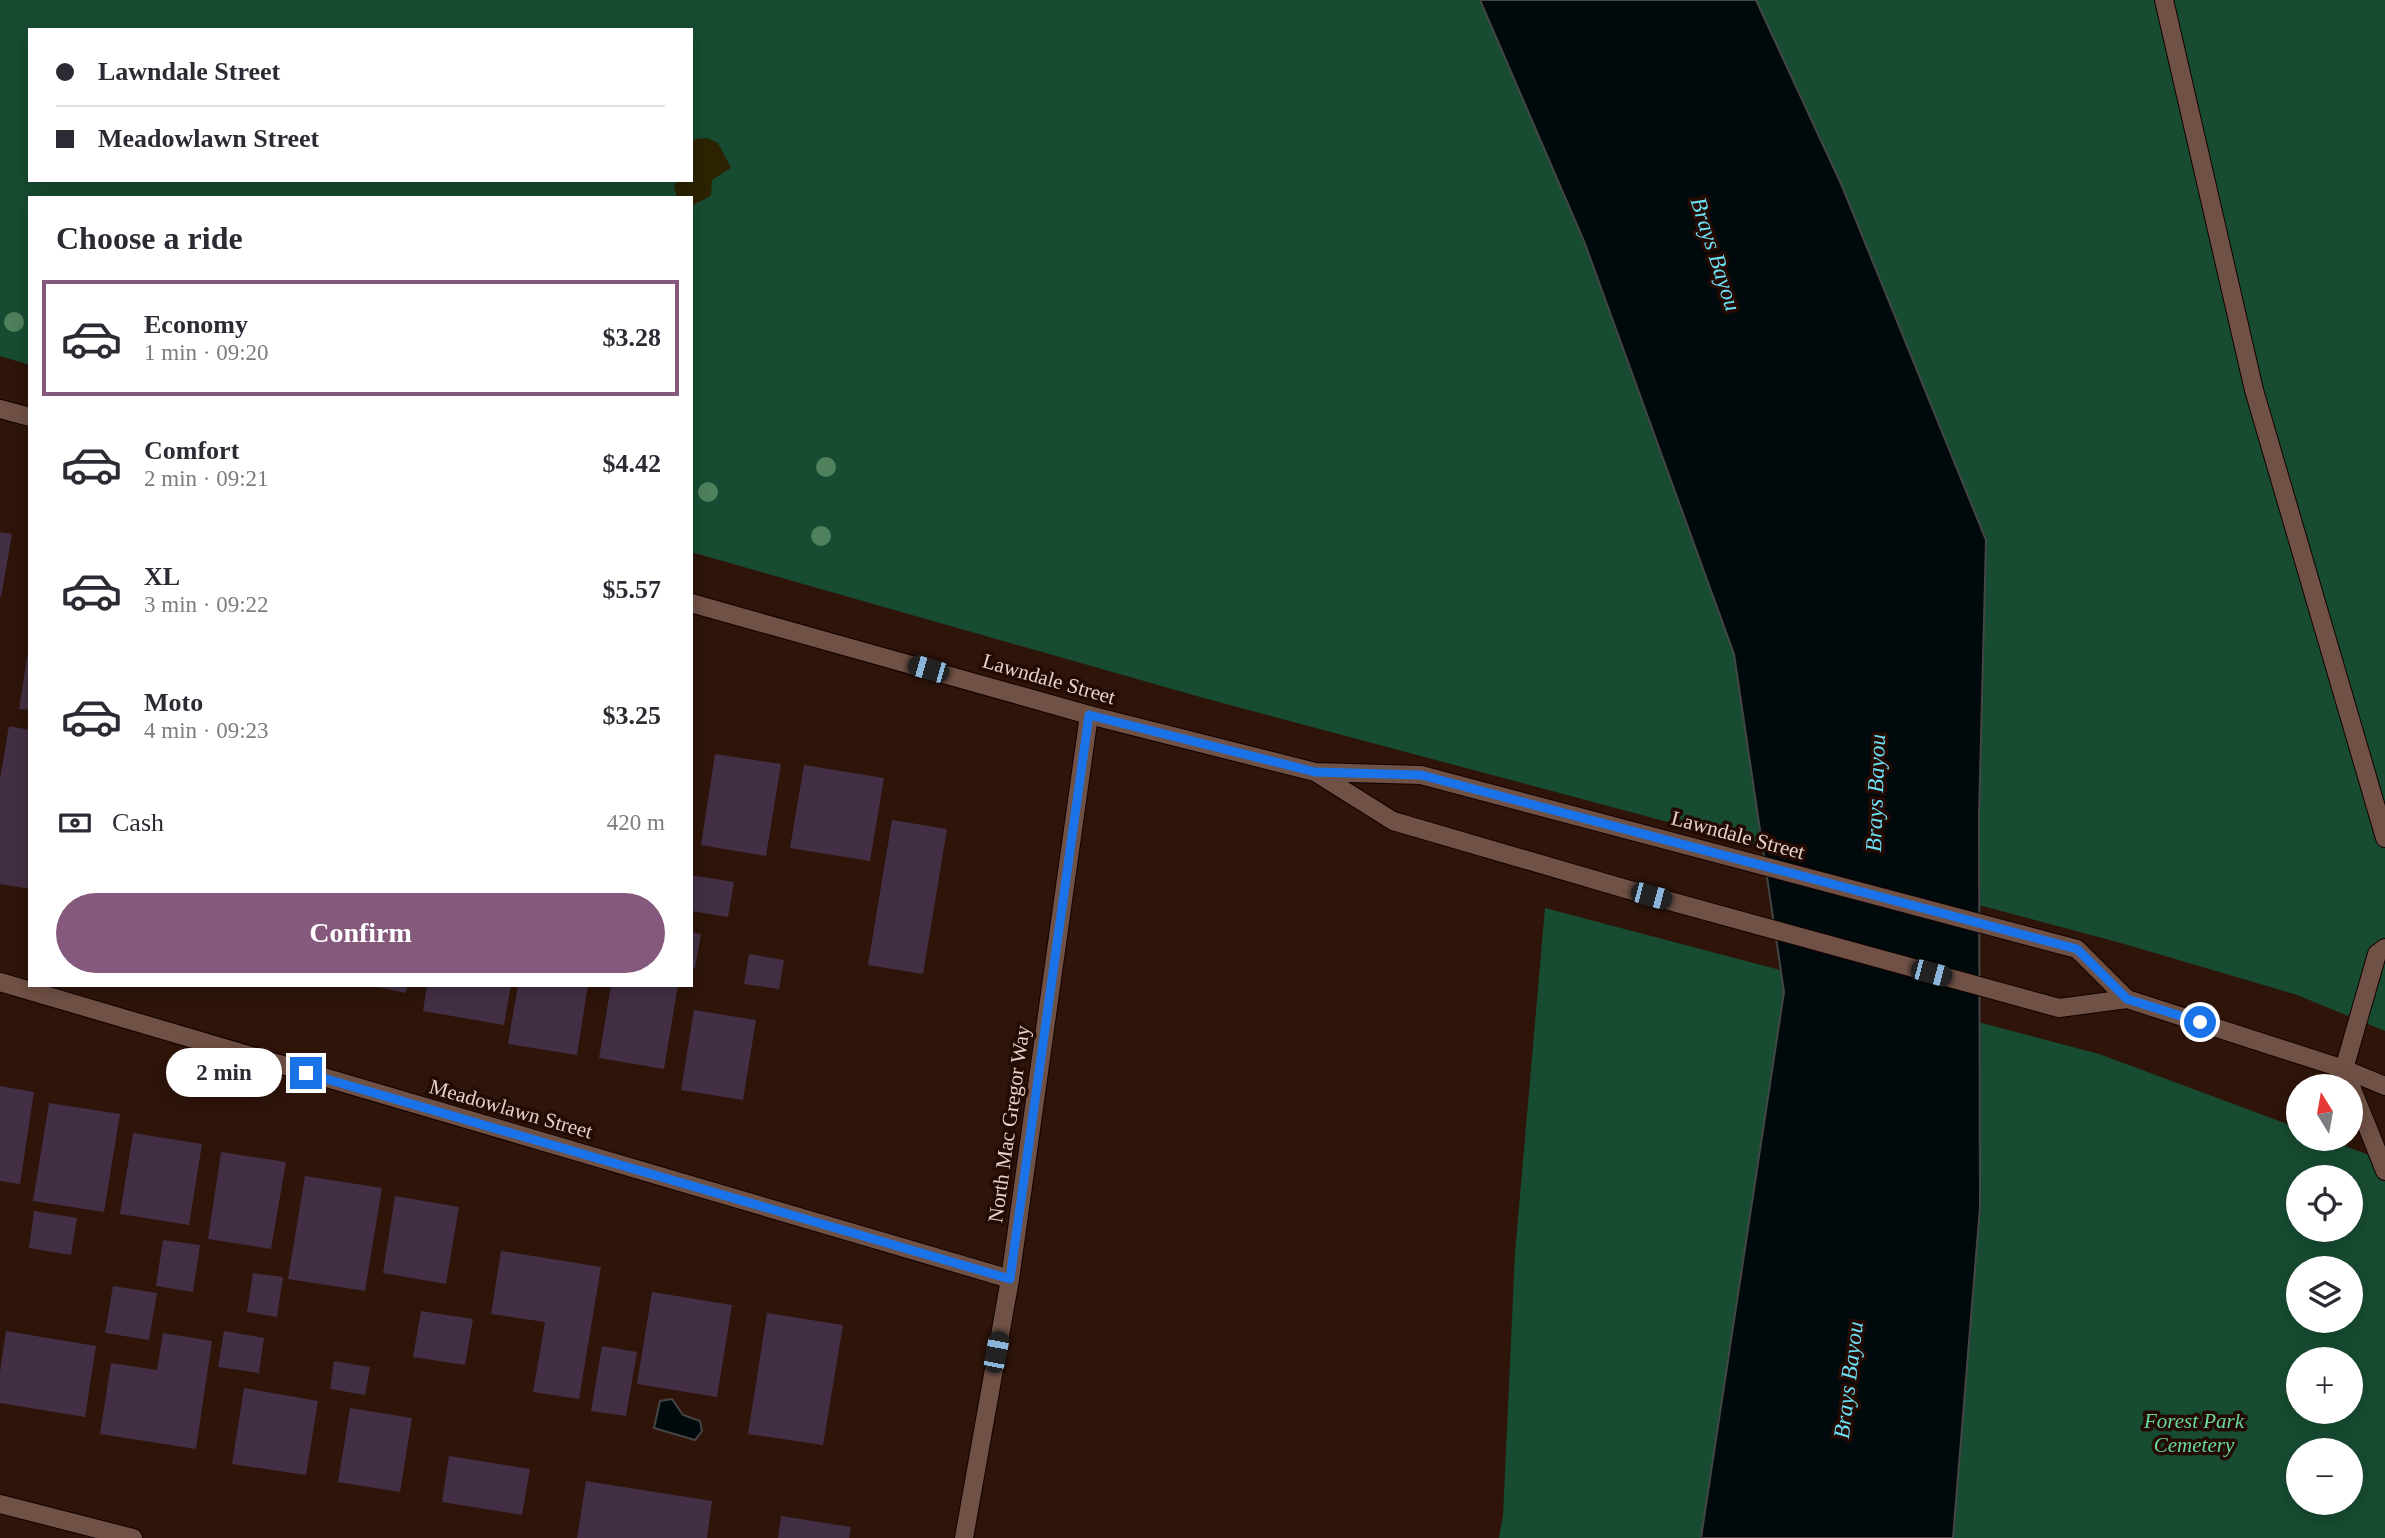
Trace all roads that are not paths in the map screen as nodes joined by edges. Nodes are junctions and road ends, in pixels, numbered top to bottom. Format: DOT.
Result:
graph roads {
  1 [pos="2164,0"];
  2 [pos="0,409"];
  3 [pos="28,416"];
  4 [pos="693,604"];
  5 [pos="1089,715"];
  6 [pos="1315,772"];
  7 [pos="2385,838"];
  8 [pos="2385,948"];
  9 [pos="0,982"];
  10 [pos="2127,999"];
  11 [pos="2344,1069"];
  12 [pos="2385,1086"];
  13 [pos="2385,1171"];
  14 [pos="1010,1279"];
  15 [pos="0,1504"];
  16 [pos="133,1538"];
  17 [pos="964,1538"];
  1 -- 7 [label="main road"];
  2 -- 3 [label="main road"];
  4 -- 5 [label="main road, Lawndale Street"];
  5 -- 6 [label="main road, Lawndale Street"];
  5 -- 14 [label="main road, North Mac Gregor Way"];
  6 -- 10 [label="main road, Lawndale Street"];
  6 -- 10 [label="main road, Lawndale Street"];
  8 -- 11 [label="main road"];
  9 -- 14 [label="main road, Meadowlawn Street"];
  10 -- 11 [label="main road, Lawndale Street"];
  11 -- 12 [label="main road, Lawndale Street"];
  11 -- 13 [label="main road"];
  14 -- 17 [label="main road, North Mac Gregor Way"];
  15 -- 16 [label="main road"];
}
